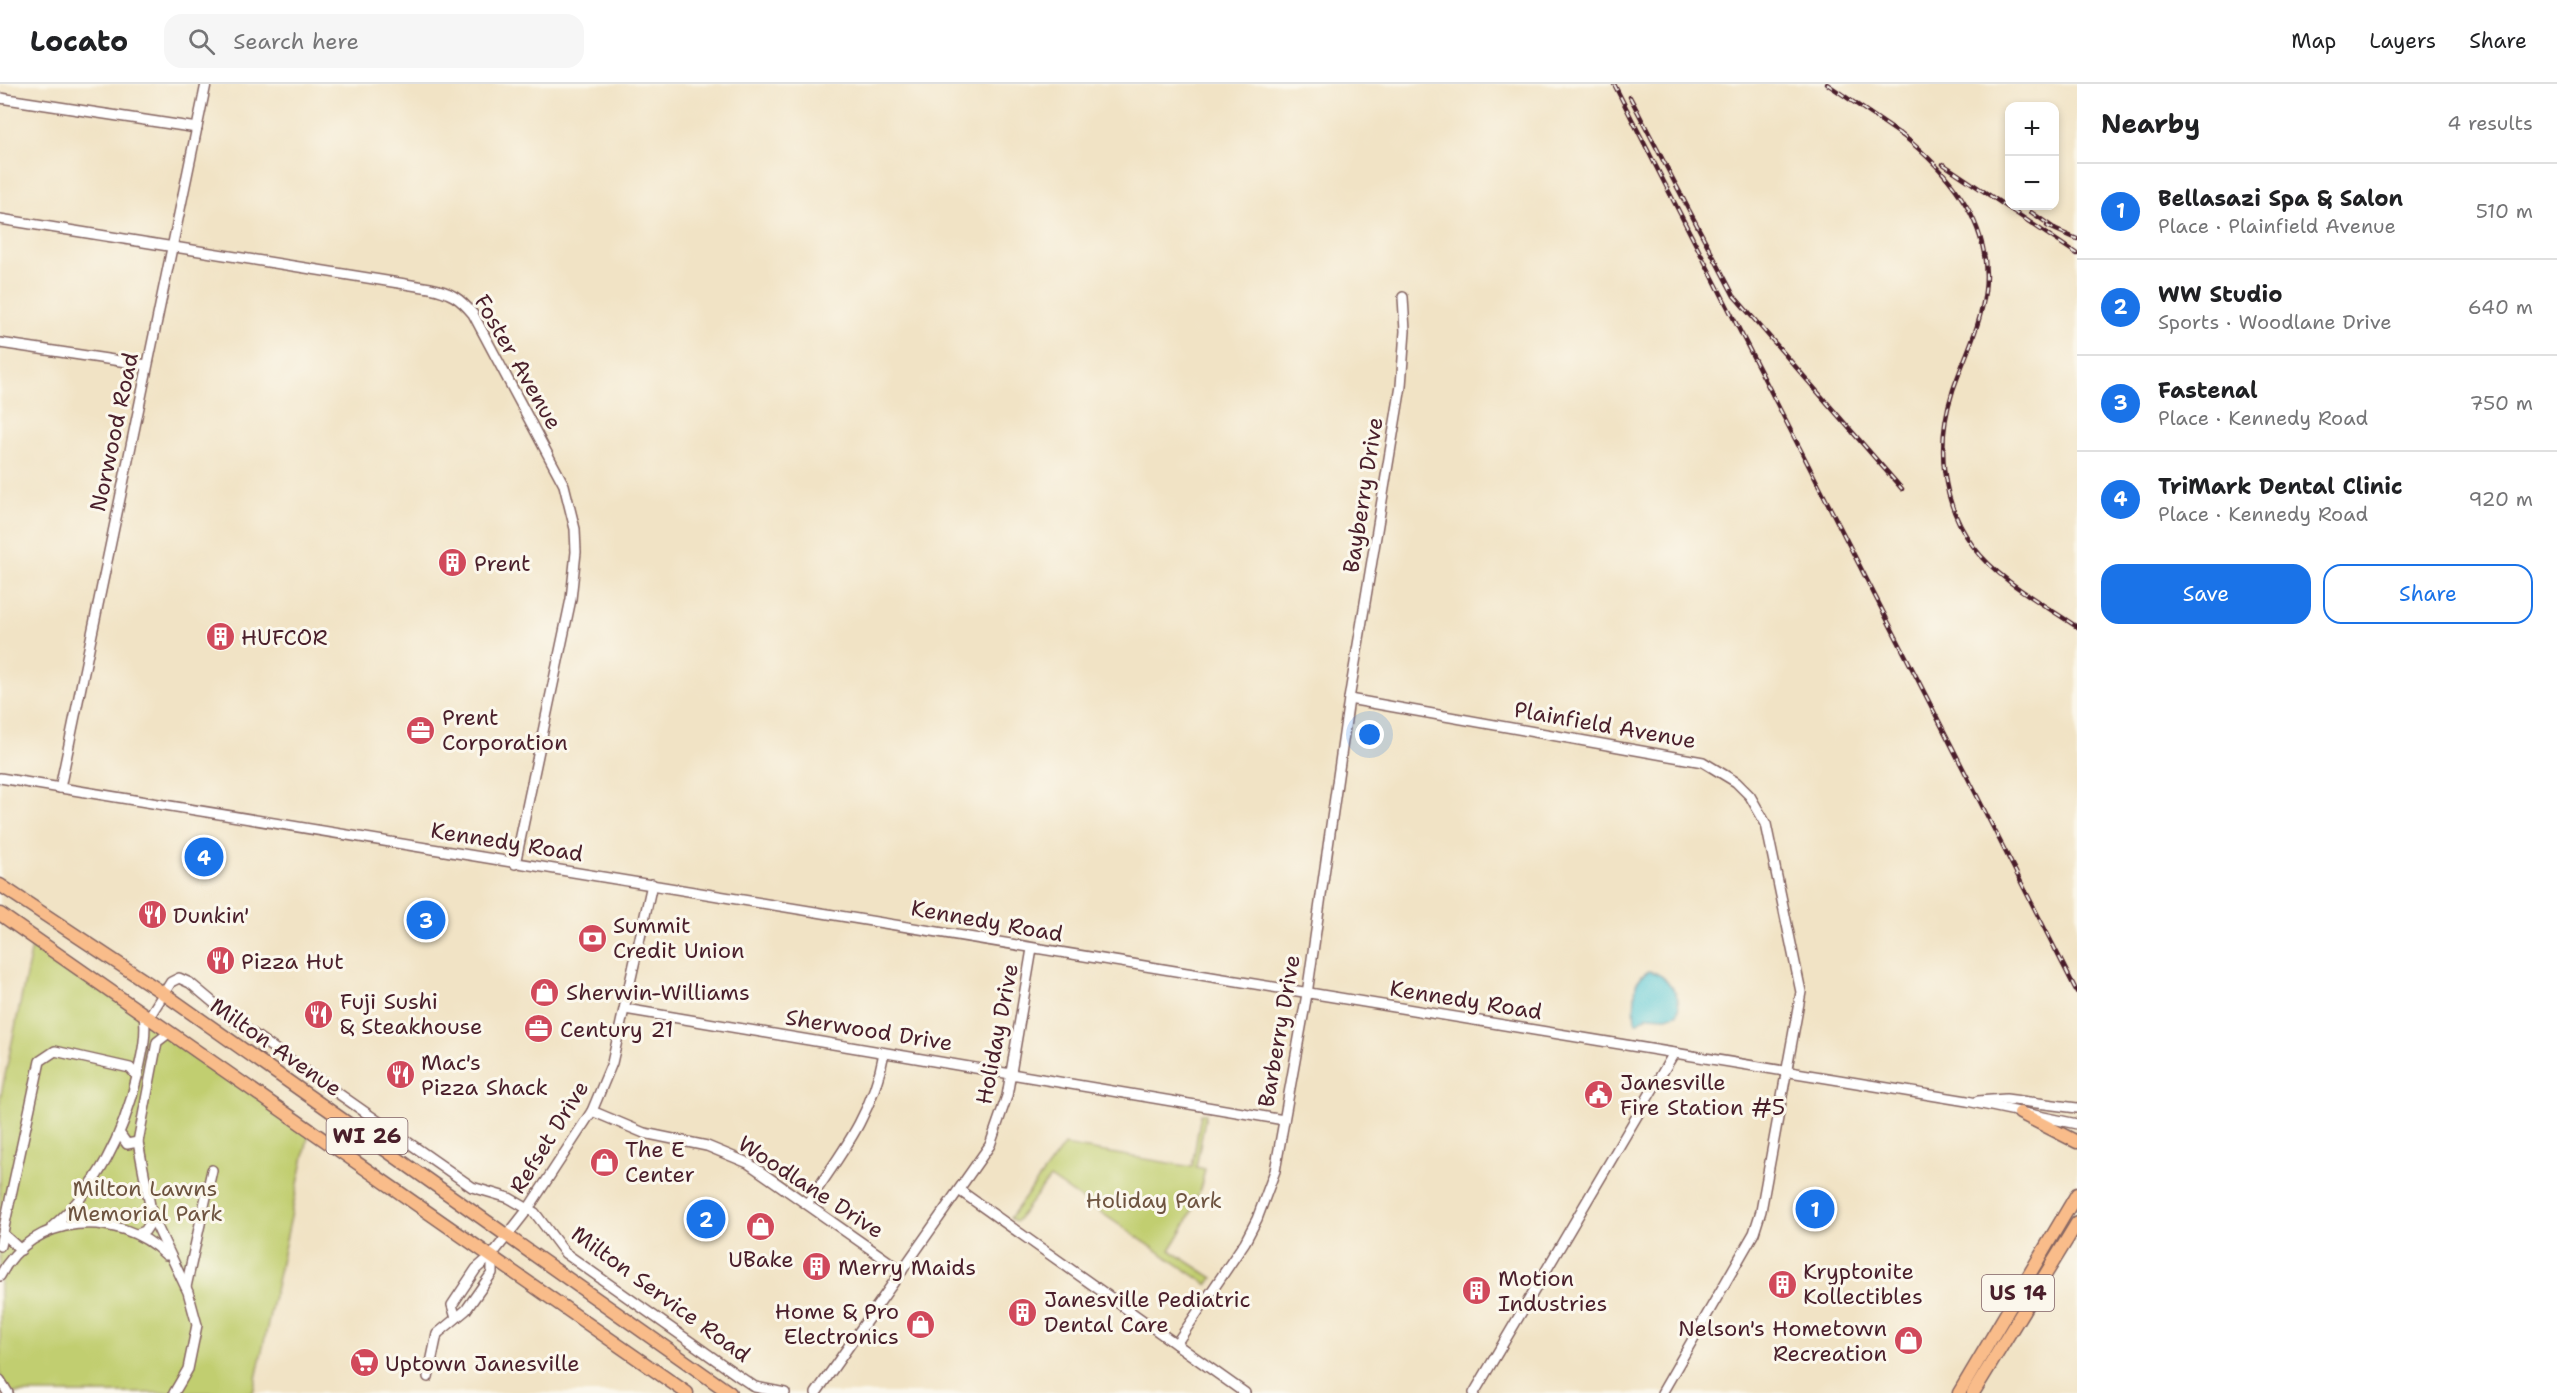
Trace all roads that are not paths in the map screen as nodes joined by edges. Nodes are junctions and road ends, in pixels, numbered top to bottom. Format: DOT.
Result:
graph roads {
  1 [pos="206,84"];
  2 [pos="0,98"];
  3 [pos="197,128"];
  4 [pos="0,219"];
  5 [pos="172,246"];
  6 [pos="1403,297"];
  7 [pos="0,343"];
  8 [pos="147,366"];
  9 [pos="1349,699"];
  10 [pos="0,778"];
  11 [pos="60,788"];
  12 [pos="515,864"];
  13 [pos="652,884"];
  14 [pos="0,885"];
  15 [pos="0,914"];
  16 [pos="1032,949"];
  17 [pos="164,993"];
  18 [pos="1307,994"];
  19 [pos="625,1009"];
  20 [pos="146,1015"];
  21 [pos="170,1032"];
  22 [pos="884,1053"];
  23 [pos="1674,1053"];
  24 [pos="134,1072"];
  25 [pos="1788,1072"];
  26 [pos="1011,1074"];
  27 [pos="1967,1101"];
  28 [pos="2077,1108"];
  29 [pos="592,1111"];
  30 [pos="2020,1113"];
  31 [pos="1284,1120"];
  32 [pos="2077,1124"];
  33 [pos="120,1134"];
  34 [pos="138,1142"];
  35 [pos="2077,1142"];
  36 [pos="212,1170"];
  37 [pos="959,1190"];
  38 [pos="2077,1194"];
  39 [pos="807,1204"];
  40 [pos="528,1209"];
  41 [pos="153,1219"];
  42 [pos="2077,1223"];
  43 [pos="52,1227"];
  44 [pos="3,1234"];
  45 [pos="137,1234"];
  46 [pos="507,1236"];
  47 [pos="0,1246"];
  48 [pos="21,1250"];
  49 [pos="492,1255"];
  50 [pos="170,1259"];
  51 [pos="902,1271"];
  52 [pos="1,1273"];
  53 [pos="186,1287"];
  54 [pos="456,1317"];
  55 [pos="1176,1344"];
  56 [pos="191,1358"];
  57 [pos="428,1377"];
  58 [pos="0,1380"];
  59 [pos="8,1393"];
  60 [pos="174,1393"];
  61 [pos="184,1393"];
  62 [pos="687,1393"];
  63 [pos="730,1393"];
  64 [pos="785,1393"];
  65 [pos="816,1393"];
  66 [pos="1245,1393"];
  67 [pos="1474,1393"];
  68 [pos="1662,1393"];
  69 [pos="1959,1393"];
  70 [pos="1973,1393"];
  1 -- 3 [label="street, Norwood Road"];
  2 -- 3 [label="street"];
  3 -- 5 [label="street, Norwood Road"];
  4 -- 5 [label="street, Foster Avenue"];
  5 -- 8 [label="street, Norwood Road"];
  5 -- 12 [label="street, Foster Avenue"];
  6 -- 9 [label="street, Bayberry Drive"];
  7 -- 8 [label="street"];
  8 -- 11 [label="street, Norwood Road"];
  9 -- 18 [label="street, Barberry Drive"];
  9 -- 25 [label="street, Plainfield Avenue"];
  10 -- 11 [label="street, Kennedy Road"];
  11 -- 12 [label="street, Kennedy Road"];
  12 -- 13 [label="street, Kennedy Road"];
  13 -- 16 [label="street, Kennedy Road"];
  13 -- 19 [label="street, Refset Drive"];
  14 -- 17 [label="main road, Milton Avenue / WI 26"];
  15 -- 20 [label="main road, WI 26"];
  16 -- 18 [label="street, Kennedy Road"];
  16 -- 26 [label="street, Holiday Drive"];
  17 -- 20 [label="street"];
  17 -- 40 [label="street, Milton Service Road"];
  17 -- 46 [label="main road, Milton Avenue / WI 26"];
  18 -- 23 [label="street, Kennedy Road"];
  18 -- 31 [label="street, Barberry Drive"];
  19 -- 22 [label="street, Sherwood Drive"];
  19 -- 29 [label="street, Refset Drive"];
  20 -- 21 [label="main road, WI 26"];
  20 -- 24 [label="street"];
  21 -- 34 [label="street"];
  21 -- 49 [label="main road, WI 26"];
  22 -- 26 [label="street, Sherwood Drive"];
  22 -- 39 [label="street"];
  23 -- 25 [label="street, Kennedy Road"];
  23 -- 67 [label="street"];
  24 -- 33 [label="street"];
  24 -- 44 [label="street"];
  25 -- 27 [label="street, Kennedy Road"];
  25 -- 68 [label="street, Plainfield Avenue"];
  26 -- 31 [label="street, Sherwood Drive"];
  26 -- 37 [label="street, Holiday Drive"];
  27 -- 28 [label="street, Kennedy Road"];
  27 -- 30 [label="street, Kennedy Road"];
  29 -- 39 [label="street, Woodlane Drive"];
  29 -- 40 [label="street, Refset Drive"];
  30 -- 32 [label="street, Kennedy Road"];
  30 -- 35 [label="main road"];
  31 -- 55 [label="street, Barberry Drive"];
  33 -- 34 [label="street"];
  33 -- 43 [label="street"];
  34 -- 41 [label="street"];
  36 -- 53 [label="street"];
  37 -- 51 [label="street, Holiday Drive"];
  37 -- 55 [label="street"];
  38 -- 69 [label="main road, US 14"];
  39 -- 51 [label="street, Woodlane Drive"];
  40 -- 46 [label="street, Refset Drive"];
  40 -- 64 [label="street, Milton Service Road"];
  41 -- 45 [label="street"];
  41 -- 50 [label="street"];
  42 -- 70 [label="main road, US 14"];
  43 -- 45 [label="street"];
  43 -- 48 [label="street"];
  44 -- 47 [label="street"];
  44 -- 48 [label="street"];
  45 -- 50 [label="street"];
  46 -- 49 [label="street, Refset Drive"];
  46 -- 63 [label="main road, Milton Avenue / WI 26"];
  48 -- 52 [label="street"];
  49 -- 54 [label="street"];
  49 -- 54 [label="street, Refset Drive"];
  49 -- 62 [label="main road, WI 26"];
  50 -- 53 [label="street"];
  51 -- 65 [label="street, Holiday Drive"];
  53 -- 56 [label="street"];
  54 -- 57 [label="street"];
  55 -- 66 [label="street"];
  56 -- 60 [label="street"];
  56 -- 61 [label="street"];
  58 -- 59 [label="street"];
}
